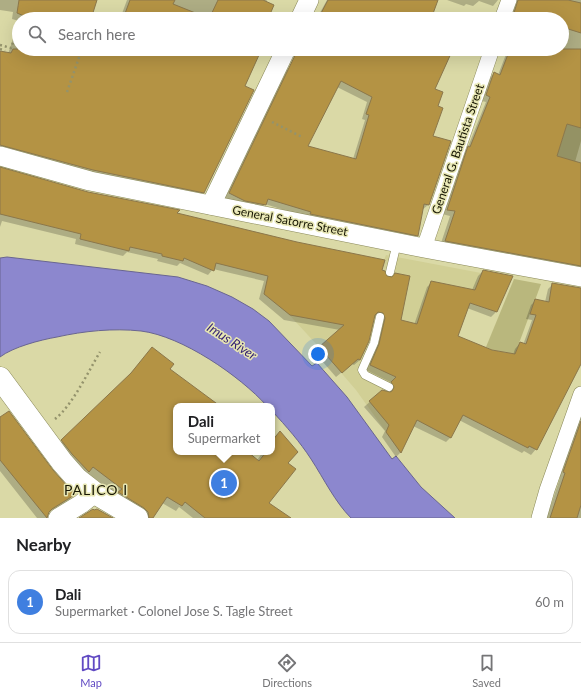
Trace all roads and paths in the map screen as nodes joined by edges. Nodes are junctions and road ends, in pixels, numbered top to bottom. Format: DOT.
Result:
graph roads {
  1 [pos="309,0"];
  2 [pos="509,0"];
  3 [pos="303,12"];
  4 [pos="505,12"];
  5 [pos="0,45"];
  6 [pos="12,45"];
  7 [pos="0,49"];
  8 [pos="5,51"];
  9 [pos="80,56"];
  10 [pos="283,56"];
  11 [pos="490,56"];
  12 [pos="67,92"];
  13 [pos="255,114"];
  14 [pos="302,137"];
  15 [pos="0,156"];
  16 [pos="211,205"];
  17 [pos="397,243"];
  18 [pos="424,248"];
  19 [pos="390,272"];
  20 [pos="581,277"];
  21 [pos="380,317"];
  22 [pos="100,352"];
  23 [pos="0,378"];
  24 [pos="388,387"];
  25 [pos="581,394"];
  26 [pos="39,432"];
  27 [pos="95,493"];
  28 [pos="58,518"];
  29 [pos="137,518"];
  30 [pos="539,518"];
  1 -- 3 [label="street"];
  2 -- 4 [label="street"];
  5 -- 6 [label="path"];
  7 -- 8 [label="path"];
  9 -- 12 [label="path"];
  10 -- 13 [label="street"];
  11 -- 18 [label="street, General G. Bautista Street"];
  13 -- 14 [label="path"];
  13 -- 16 [label="street"];
  15 -- 16 [label="street, General Satorre Street"];
  16 -- 17 [label="street, General Satorre Street"];
  17 -- 18 [label="street, General Satorre Street"];
  17 -- 19 [label="lane"];
  18 -- 20 [label="street, General Satorre Street"];
  21 -- 24 [label="lane"];
  22 -- 26 [label="path"];
  23 -- 26 [label="main road"];
  25 -- 30 [label="street"];
  26 -- 27 [label="main road"];
  27 -- 28 [label="street"];
  27 -- 29 [label="main road"];
}
